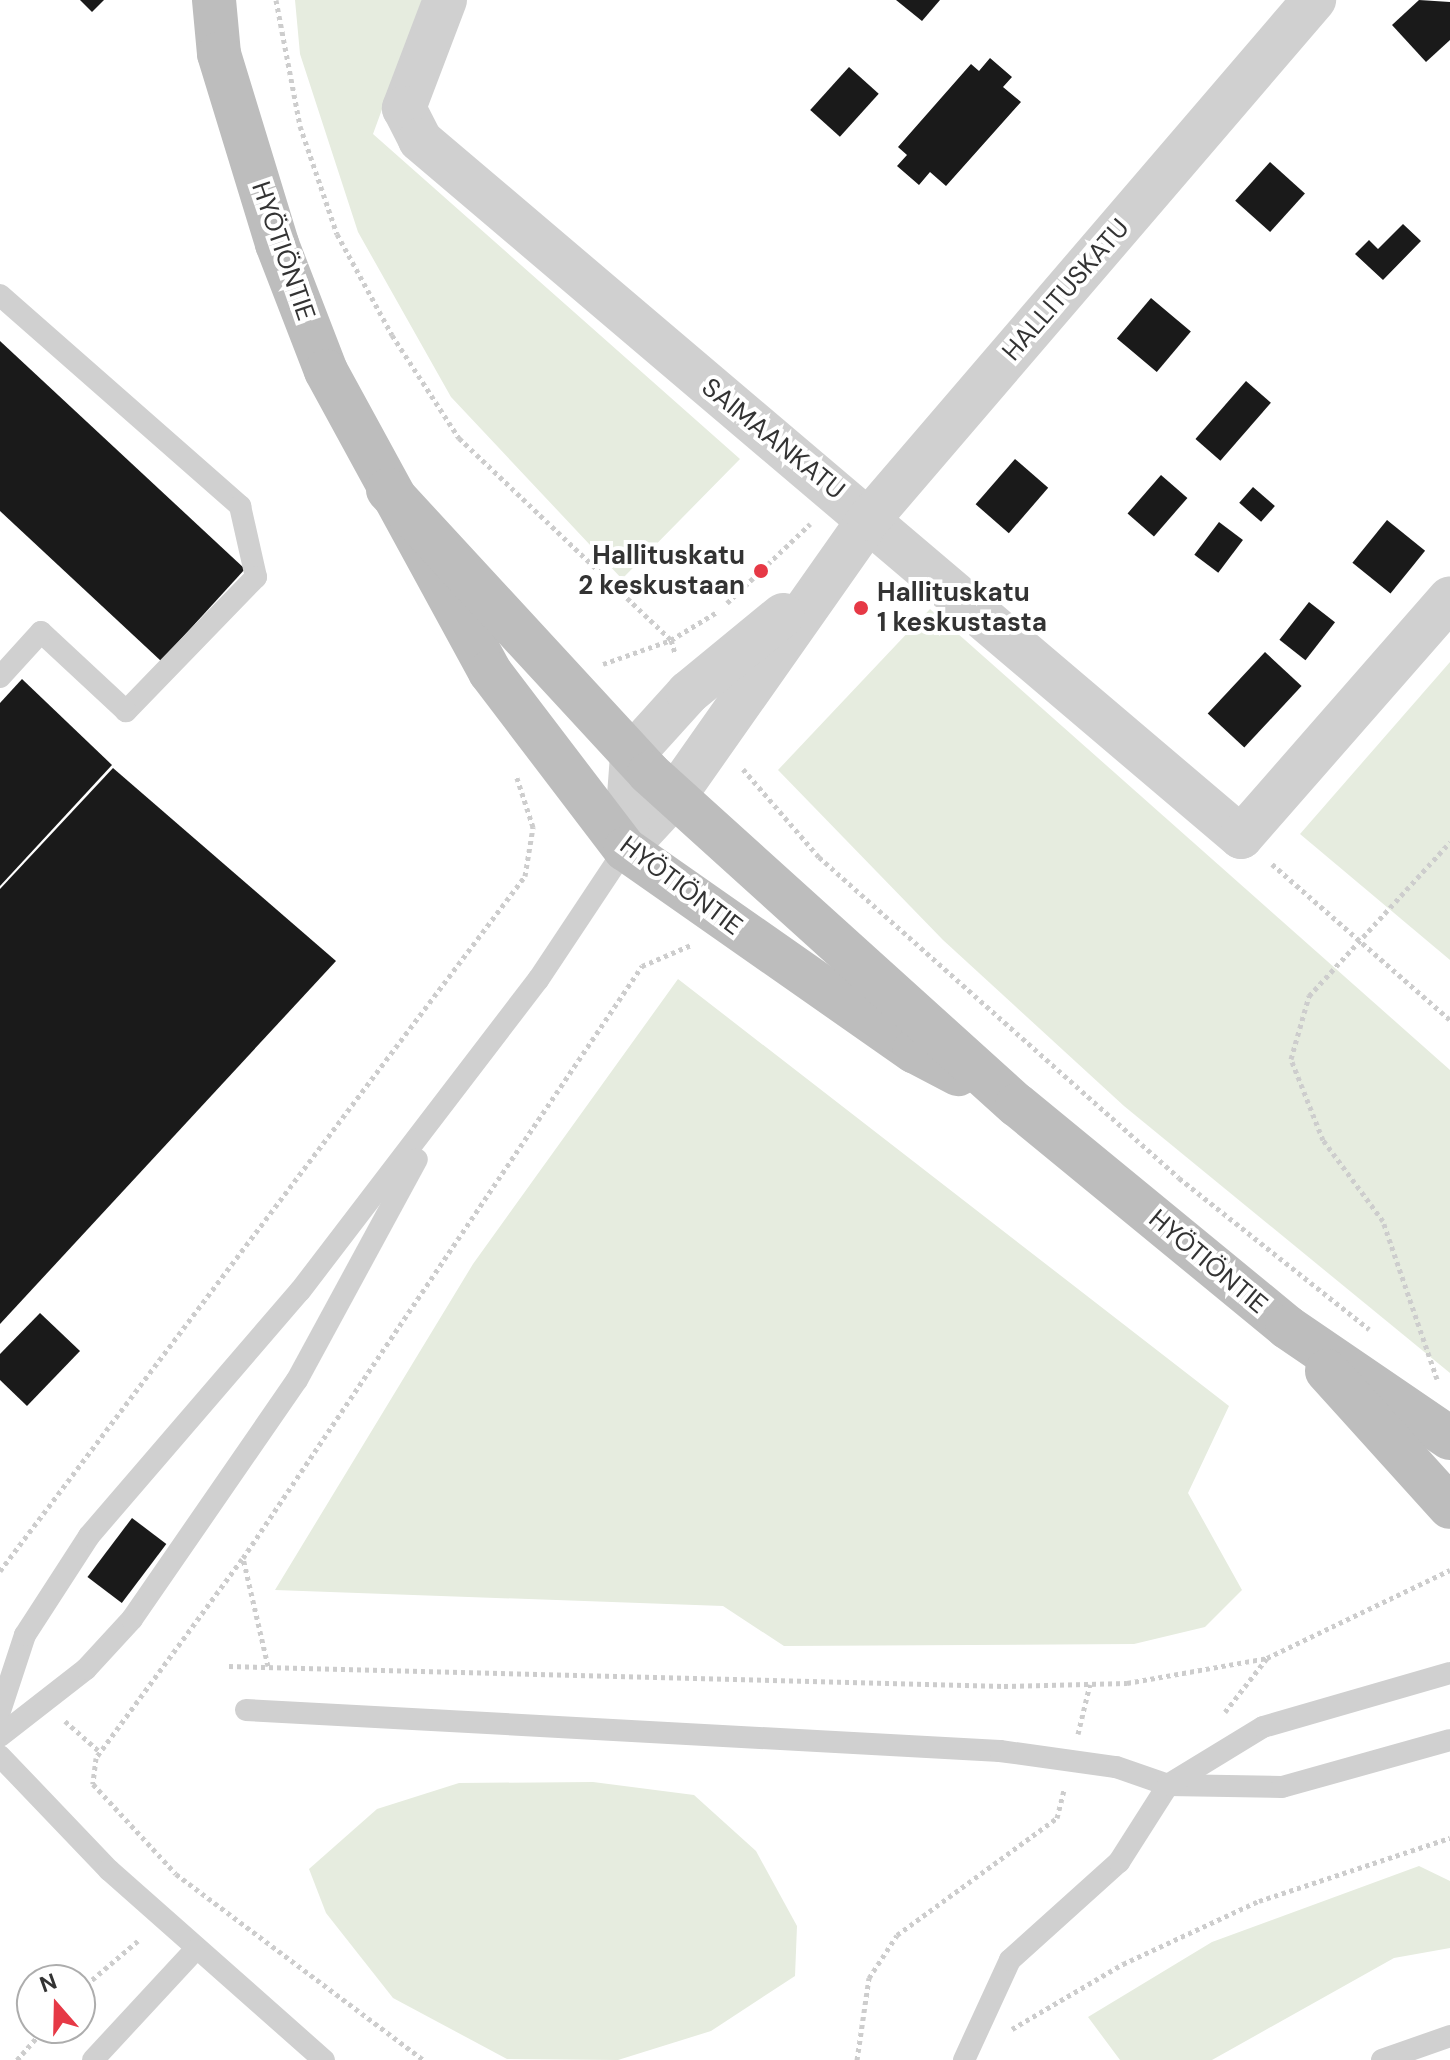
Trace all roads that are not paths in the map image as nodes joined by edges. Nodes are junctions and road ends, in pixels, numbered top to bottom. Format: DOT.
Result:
graph roads {
  1 [pos="214,0"];
  2 [pos="445,0"];
  3 [pos="1314,0"];
  4 [pos="0,295"];
  5 [pos="388,490"];
  6 [pos="869,519"];
  7 [pos="822,583"];
  8 [pos="1450,598"];
  9 [pos="0,677"];
  10 [pos="632,755"];
  11 [pos="676,794"];
  12 [pos="625,849"];
  13 [pos="450,1098"];
  14 [pos="1017,1105"];
  15 [pos="1287,1327"];
  16 [pos="1450,1438"];
  17 [pos="1450,1507"];
  18 [pos="1450,1673"];
  19 [pos="246,1710"];
  20 [pos="0,1711"];
  21 [pos="0,1736"];
  22 [pos="1450,1740"];
  23 [pos="0,1756"];
  24 [pos="1168,1785"];
  25 [pos="195,1950"];
  26 [pos="1450,2036"];
  27 [pos="963,2059"];
  28 [pos="93,2060"];
  29 [pos="324,2060"];
  30 [pos="1382,2060"];
  1 -- 5 [label="main road, HYÖTIÖNTIE"];
  2 -- 6 [label="street, SAIMAANKATU"];
  3 -- 6 [label="street, HALLITUSKATU"];
  4 -- 9 [label="lane"];
  5 -- 10 [label="main road, HYÖTIÖNTIE"];
  5 -- 12 [label="main road, HYÖTIÖNTIE"];
  6 -- 7 [label="street, HALLITUSKATU"];
  6 -- 8 [label="street, SAIMAANKATU"];
  7 -- 10 [label="street, HALLITUSKATU"];
  7 -- 11 [label="street, HALLITUSKATU"];
  10 -- 11 [label="main road, HYÖTIÖNTIE"];
  10 -- 12 [label="street"];
  11 -- 12 [label="street, HALLITUSKATU"];
  11 -- 14 [label="main road, HYÖTIÖNTIE"];
  12 -- 13 [label="lane"];
  12 -- 14 [label="main road, HYÖTIÖNTIE"];
  13 -- 20 [label="lane"];
  13 -- 21 [label="lane"];
  14 -- 15 [label="main road, HYÖTIÖNTIE"];
  15 -- 16 [label="main road, HYÖTIÖNTIE"];
  15 -- 17 [label="main road, HYÖTIÖNTIE"];
  18 -- 24 [label="lane"];
  19 -- 24 [label="lane"];
  22 -- 24 [label="lane"];
  23 -- 25 [label="lane"];
  24 -- 27 [label="lane"];
  25 -- 28 [label="lane"];
  25 -- 29 [label="lane"];
  26 -- 30 [label="lane"];
}
